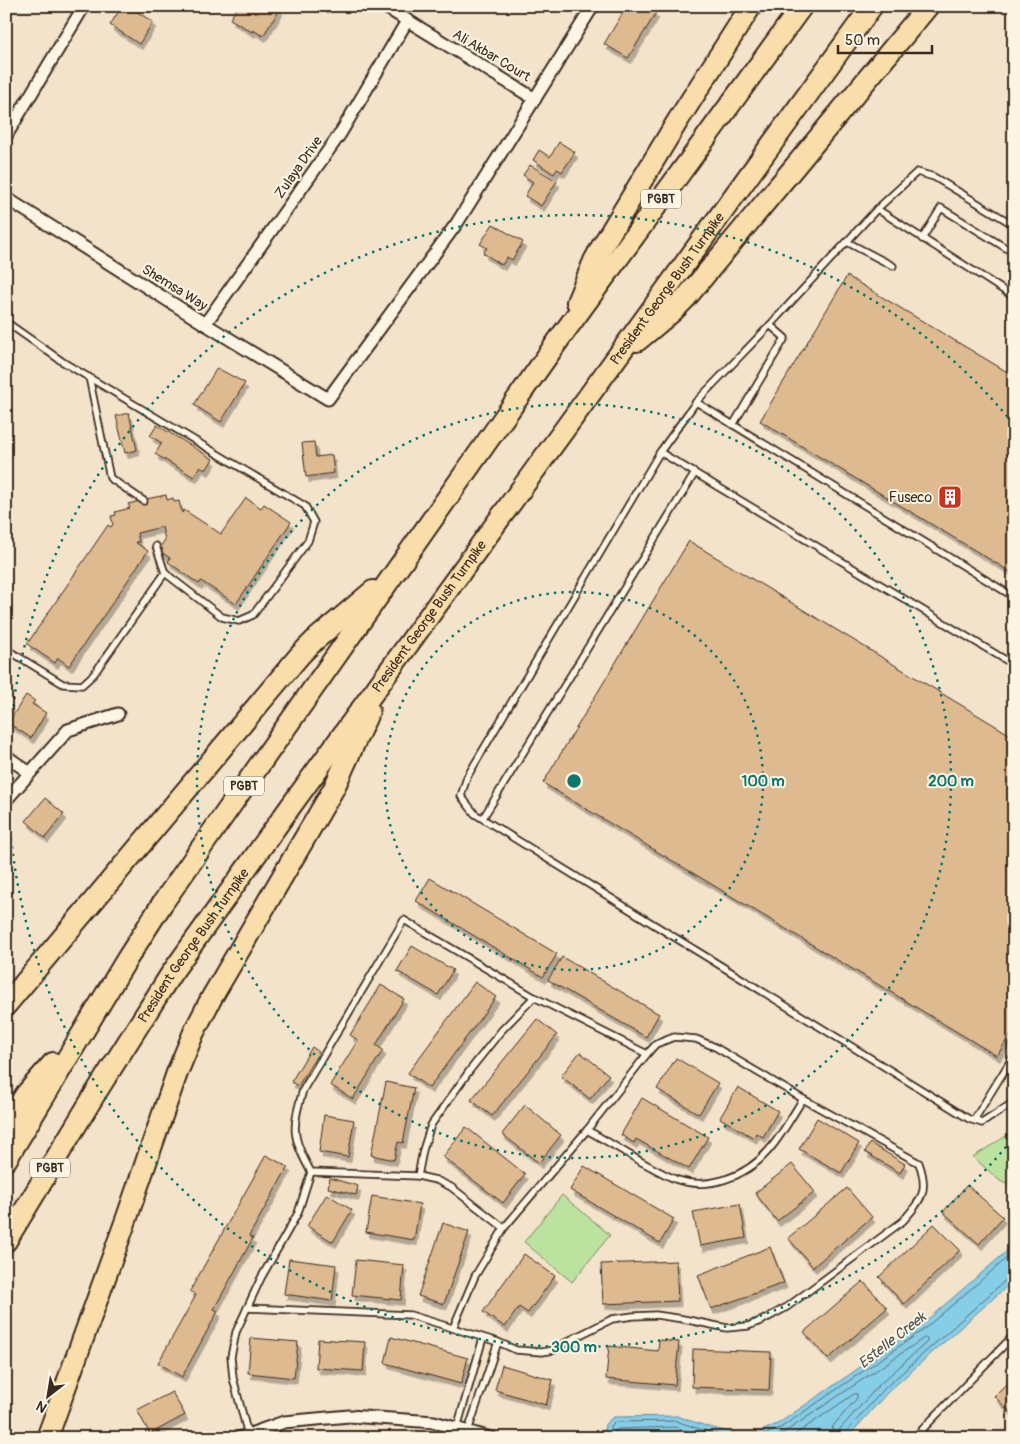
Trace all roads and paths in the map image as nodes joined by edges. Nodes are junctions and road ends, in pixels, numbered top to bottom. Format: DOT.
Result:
graph roads {
  1 [pos="84,6"];
  2 [pos="384,6"];
  3 [pos="593,6"];
  4 [pos="751,6"];
  5 [pos="802,6"];
  6 [pos="872,6"];
  7 [pos="928,6"];
  8 [pos="407,21"];
  9 [pos="534,99"];
  10 [pos="6,136"];
  11 [pos="6,198"];
  12 [pos="877,209"];
  13 [pos="1014,225"];
  14 [pos="922,239"];
  15 [pos="848,242"];
  16 [pos="1014,253"];
  17 [pos="893,266"];
  18 [pos="1014,298"];
  19 [pos="6,322"];
  20 [pos="205,324"];
  21 [pos="770,325"];
  22 [pos="560,338"];
  23 [pos="608,368"];
  24 [pos="89,377"];
  25 [pos="696,402"];
  26 [pos="733,425"];
  27 [pos="660,452"];
  28 [pos="695,474"];
  29 [pos="144,501"];
  30 [pos="156,546"];
  31 [pos="403,562"];
  32 [pos="165,573"];
  33 [pos="1014,597"];
  34 [pos="6,648"];
  35 [pos="1014,665"];
  36 [pos="389,669"];
  37 [pos="118,714"];
  38 [pos="6,756"];
  39 [pos="30,773"];
  40 [pos="6,800"];
  41 [pos="483,818"];
  42 [pos="534,997"];
  43 [pos="6,1004"];
  44 [pos="93,1015"];
  45 [pos="647,1054"];
  46 [pos="1014,1055"];
  47 [pos="803,1100"];
  48 [pos="1014,1102"];
  49 [pos="974,1120"];
  50 [pos="6,1124"];
  51 [pos="587,1130"];
  52 [pos="6,1160"];
  53 [pos="311,1172"];
  54 [pos="418,1176"];
  55 [pos="504,1228"];
  56 [pos="6,1241"];
  57 [pos="247,1308"];
  58 [pos="454,1328"];
  59 [pos="1014,1334"];
  60 [pos="483,1338"];
  61 [pos="498,1342"];
  62 [pos="471,1432"];
  63 [pos="244,1436"];
  64 [pos="47,1438"];
  65 [pos="491,1438"];
  66 [pos="914,1438"];
  1 -- 10 [label="street"];
  2 -- 8 [label="street, Ali Akbar Court"];
  3 -- 9 [label="street"];
  4 -- 22 [label="highway"];
  5 -- 22 [label="highway, PGBT"];
  6 -- 23 [label="highway, President George Bush Turnpike / PGBT"];
  7 -- 23 [label="highway"];
  8 -- 9 [label="street, Ali Akbar Court"];
  8 -- 20 [label="street, Zulaya Drive"];
  9 -- 20 [label="street, Shemsa Way"];
  11 -- 20 [label="street, Shemsa Way"];
  12 -- 13 [label="lane"];
  12 -- 14 [label="lane"];
  12 -- 15 [label="lane"];
  14 -- 16 [label="lane"];
  14 -- 18 [label="lane"];
  15 -- 17 [label="lane"];
  15 -- 21 [label="lane"];
  19 -- 24 [label="lane"];
  21 -- 25 [label="lane"];
  21 -- 26 [label="lane"];
  22 -- 31 [label="highway, PGBT"];
  23 -- 36 [label="highway, President George Bush Turnpike / PGBT"];
  24 -- 29 [label="lane"];
  24 -- 32 [label="lane"];
  25 -- 26 [label="lane"];
  25 -- 27 [label="lane"];
  26 -- 33 [label="lane"];
  27 -- 28 [label="lane"];
  27 -- 41 [label="lane"];
  28 -- 35 [label="lane"];
  28 -- 41 [label="lane"];
  30 -- 32 [label="lane"];
  31 -- 43 [label="highway"];
  31 -- 44 [label="highway, PGBT"];
  32 -- 34 [label="lane"];
  36 -- 56 [label="highway, President George Bush Turnpike / PGBT"];
  36 -- 64 [label="highway"];
  37 -- 39 [label="street"];
  38 -- 39 [label="street"];
  39 -- 40 [label="street"];
  41 -- 49 [label="lane"];
  42 -- 45 [label="lane"];
  42 -- 53 [label="lane"];
  42 -- 54 [label="lane"];
  44 -- 50 [label="highway"];
  44 -- 52 [label="highway, PGBT"];
  45 -- 47 [label="lane"];
  45 -- 51 [label="lane"];
  46 -- 49 [label="lane"];
  47 -- 51 [label="lane"];
  47 -- 61 [label="lane"];
  48 -- 49 [label="lane"];
  51 -- 55 [label="lane"];
  53 -- 54 [label="lane"];
  53 -- 57 [label="lane"];
  54 -- 55 [label="lane"];
  55 -- 58 [label="lane"];
  57 -- 58 [label="lane"];
  57 -- 63 [label="lane"];
  58 -- 60 [label="lane"];
  59 -- 66 [label="lane"];
  60 -- 61 [label="lane"];
  60 -- 62 [label="lane"];
  61 -- 62 [label="lane"];
  62 -- 63 [label="street"];
  62 -- 65 [label="street"];
}
